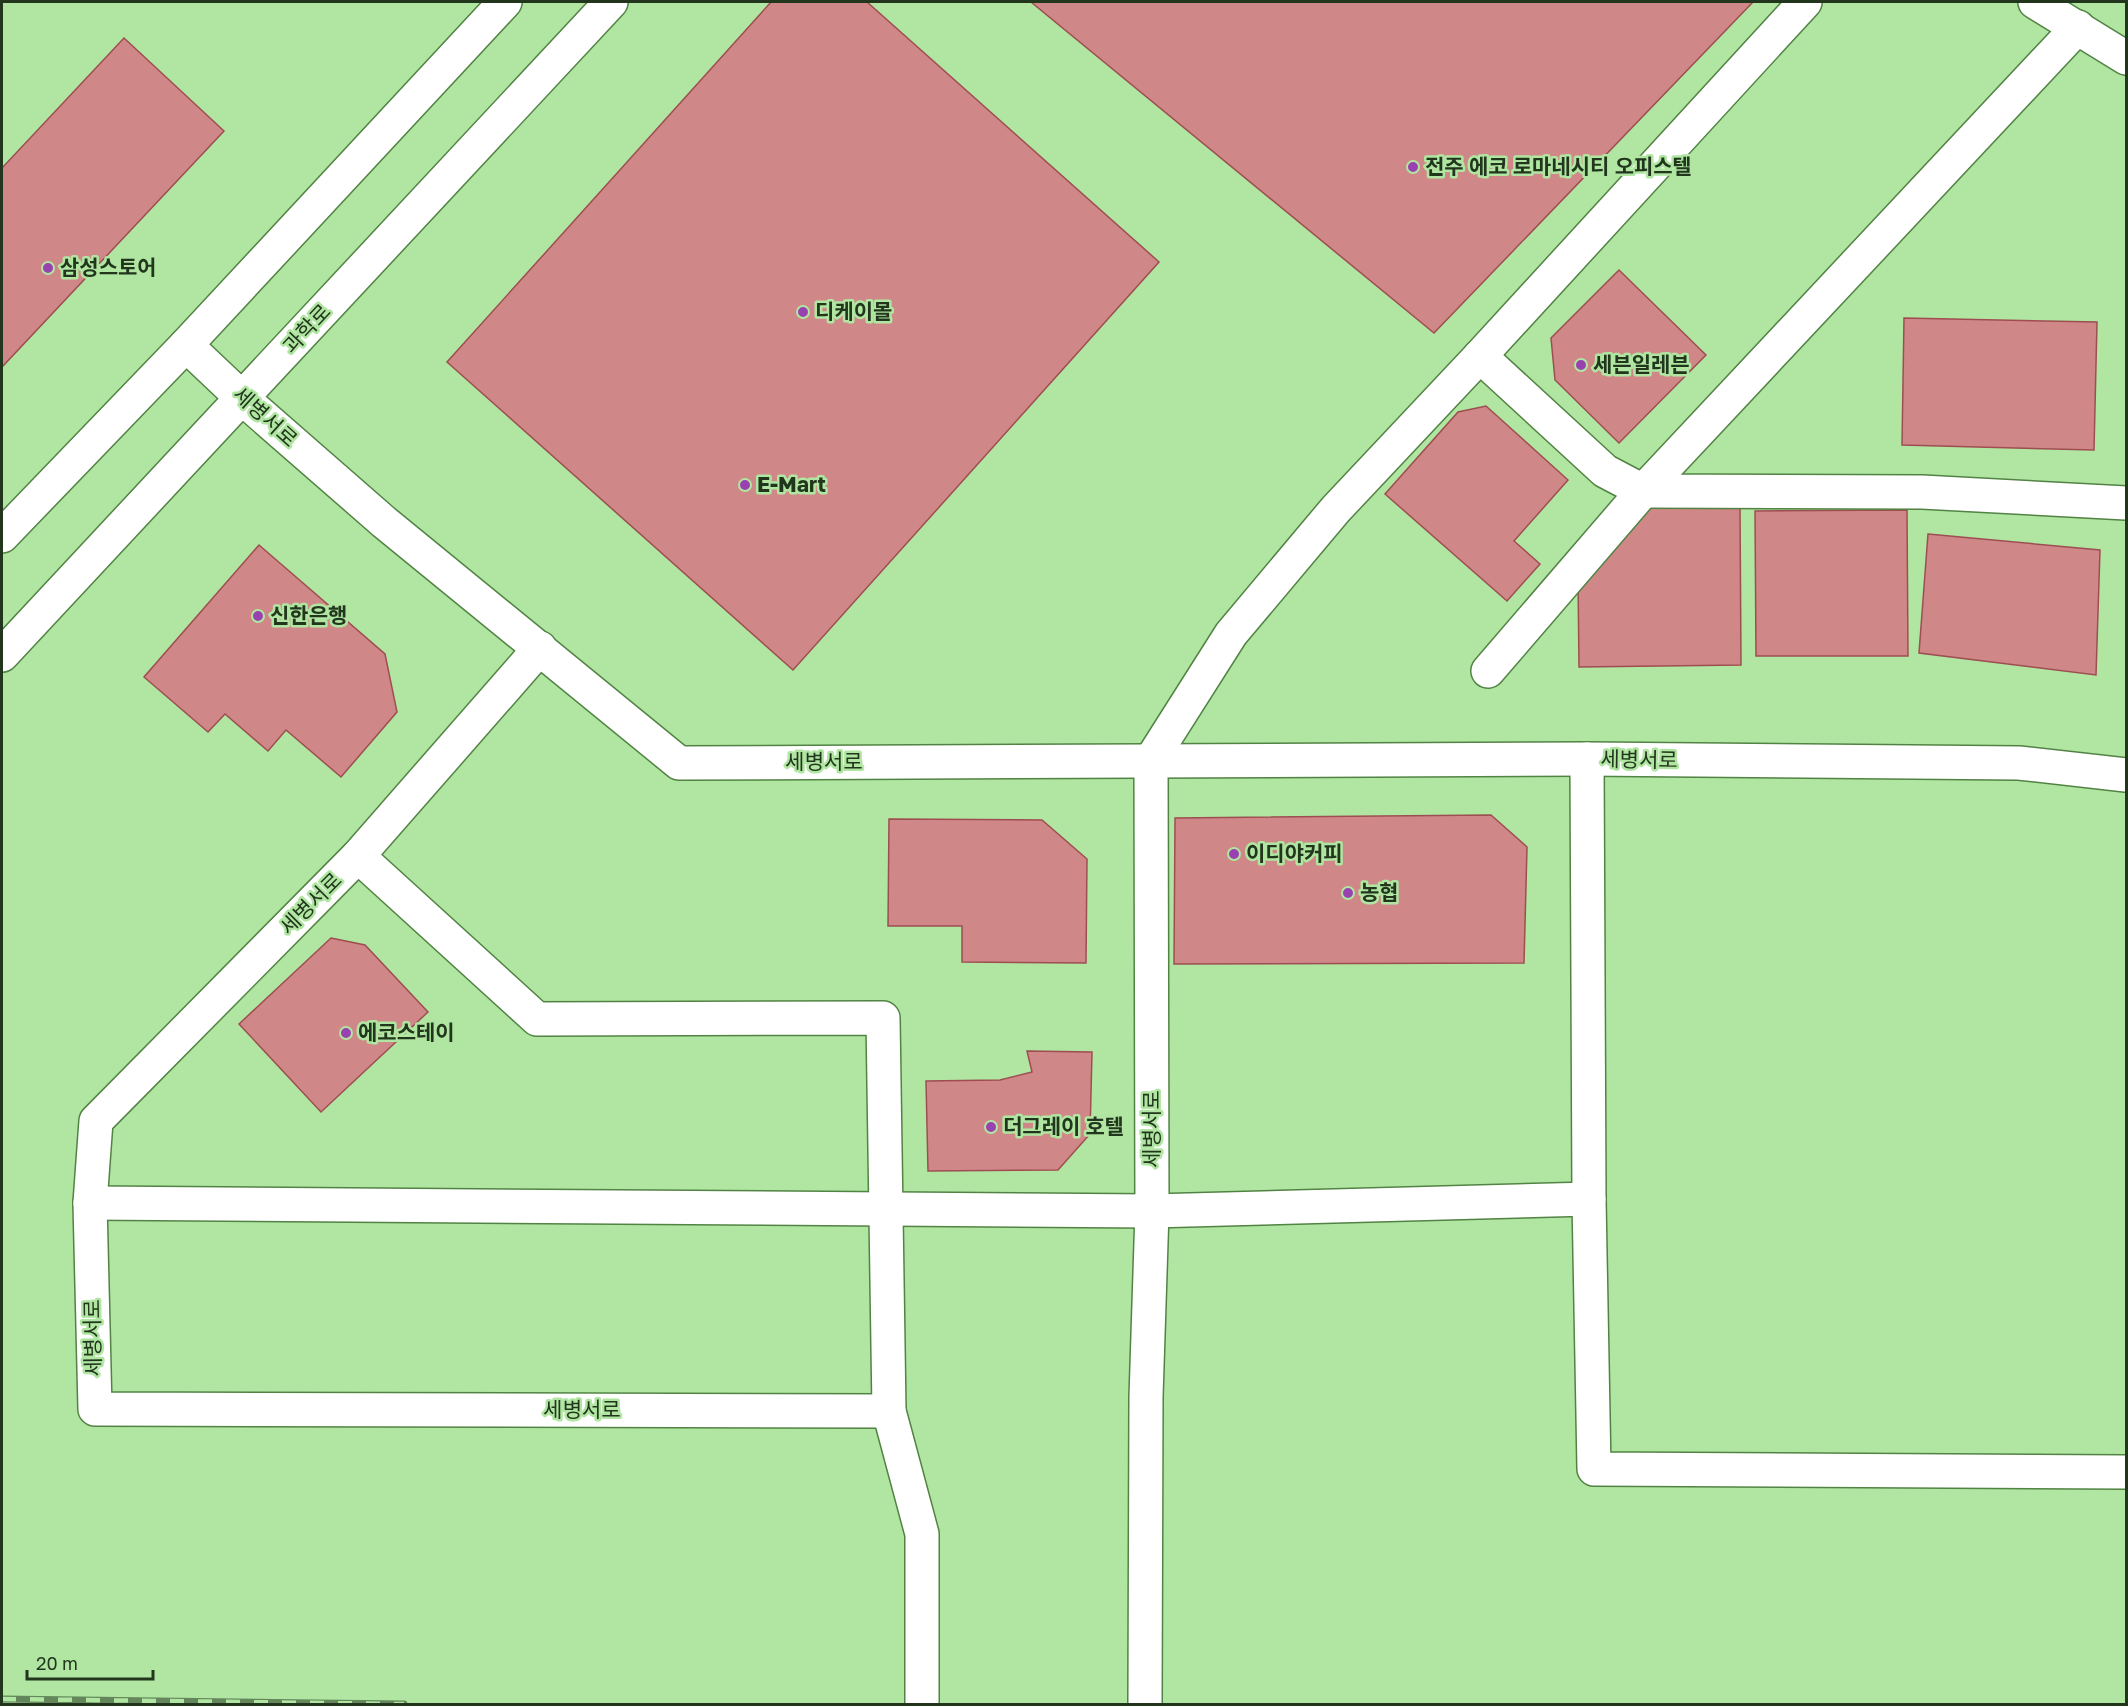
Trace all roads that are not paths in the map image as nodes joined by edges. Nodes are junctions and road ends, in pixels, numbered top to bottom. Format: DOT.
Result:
graph roads {
  1 [pos="505,2"];
  2 [pos="611,2"];
  3 [pos="1804,2"];
  4 [pos="2035,2"];
  5 [pos="2078,27"];
  6 [pos="2127,58"];
  7 [pos="186,345"];
  8 [pos="1480,356"];
  9 [pos="242,398"];
  10 [pos="1644,491"];
  11 [pos="2127,503"];
  12 [pos="2,536"];
  13 [pos="540,648"];
  14 [pos="2,655"];
  15 [pos="1488,671"];
  16 [pos="1587,759"];
  17 [pos="1151,760"];
  18 [pos="2127,775"];
  19 [pos="358,856"];
  20 [pos="1589,1198"];
  21 [pos="90,1203"];
  22 [pos="886,1210"];
  23 [pos="1152,1211"];
  24 [pos="889,1411"];
  25 [pos="2127,1472"];
  26 [pos="922,1704"];
  27 [pos="1145,1704"];
  1 -- 7 [label="street"];
  2 -- 9 [label="street, 과학로"];
  3 -- 8 [label="street"];
  4 -- 5 [label="street"];
  5 -- 6 [label="street"];
  5 -- 10 [label="street"];
  7 -- 9 [label="street, 세병서로"];
  7 -- 12 [label="street"];
  8 -- 10 [label="street"];
  8 -- 17 [label="street"];
  9 -- 13 [label="street, 세병서로"];
  9 -- 14 [label="street, 과학로"];
  10 -- 11 [label="street"];
  10 -- 15 [label="street"];
  13 -- 17 [label="street, 세병서로"];
  13 -- 19 [label="street, 세병서로"];
  16 -- 17 [label="street, 세병서로"];
  16 -- 18 [label="street, 세병서로"];
  16 -- 20 [label="street"];
  17 -- 23 [label="street, 세병서로"];
  19 -- 21 [label="street, 세병서로"];
  19 -- 22 [label="street"];
  20 -- 23 [label="street"];
  20 -- 25 [label="street"];
  21 -- 22 [label="street"];
  21 -- 24 [label="street, 세병서로"];
  22 -- 23 [label="street"];
  22 -- 24 [label="street"];
  23 -- 27 [label="street, 세병서로"];
  24 -- 26 [label="street"];
}
